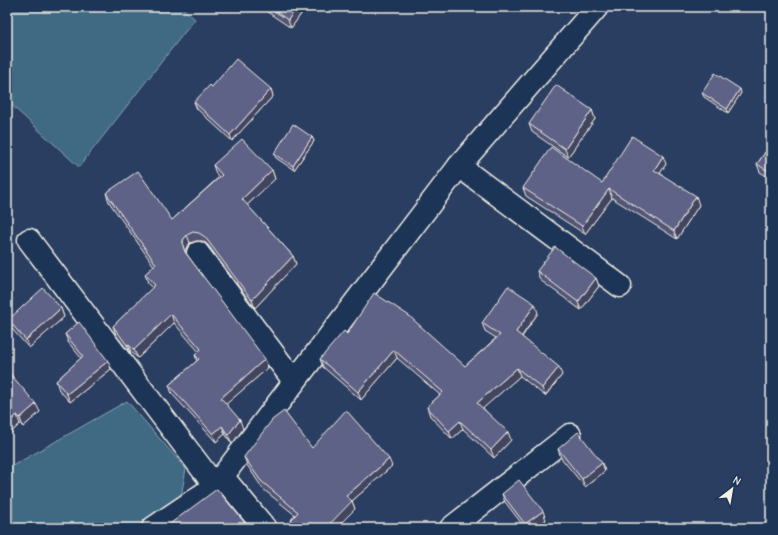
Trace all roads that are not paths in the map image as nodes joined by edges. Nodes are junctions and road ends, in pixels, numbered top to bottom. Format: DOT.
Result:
graph roads {
  1 [pos="597,7"];
  2 [pos="459,166"];
  3 [pos="29,240"];
  4 [pos="198,253"];
  5 [pos="620,286"];
  6 [pos="294,381"];
  7 [pos="570,435"];
  8 [pos="218,481"];
  9 [pos="153,528"];
  10 [pos="265,528"];
  11 [pos="451,528"];
  1 -- 2 [label="street"];
  2 -- 5 [label="street"];
  2 -- 6 [label="street"];
  3 -- 8 [label="street"];
  4 -- 6 [label="street"];
  6 -- 8 [label="street"];
  7 -- 11 [label="street"];
  8 -- 9 [label="street"];
  8 -- 10 [label="street"];
}
